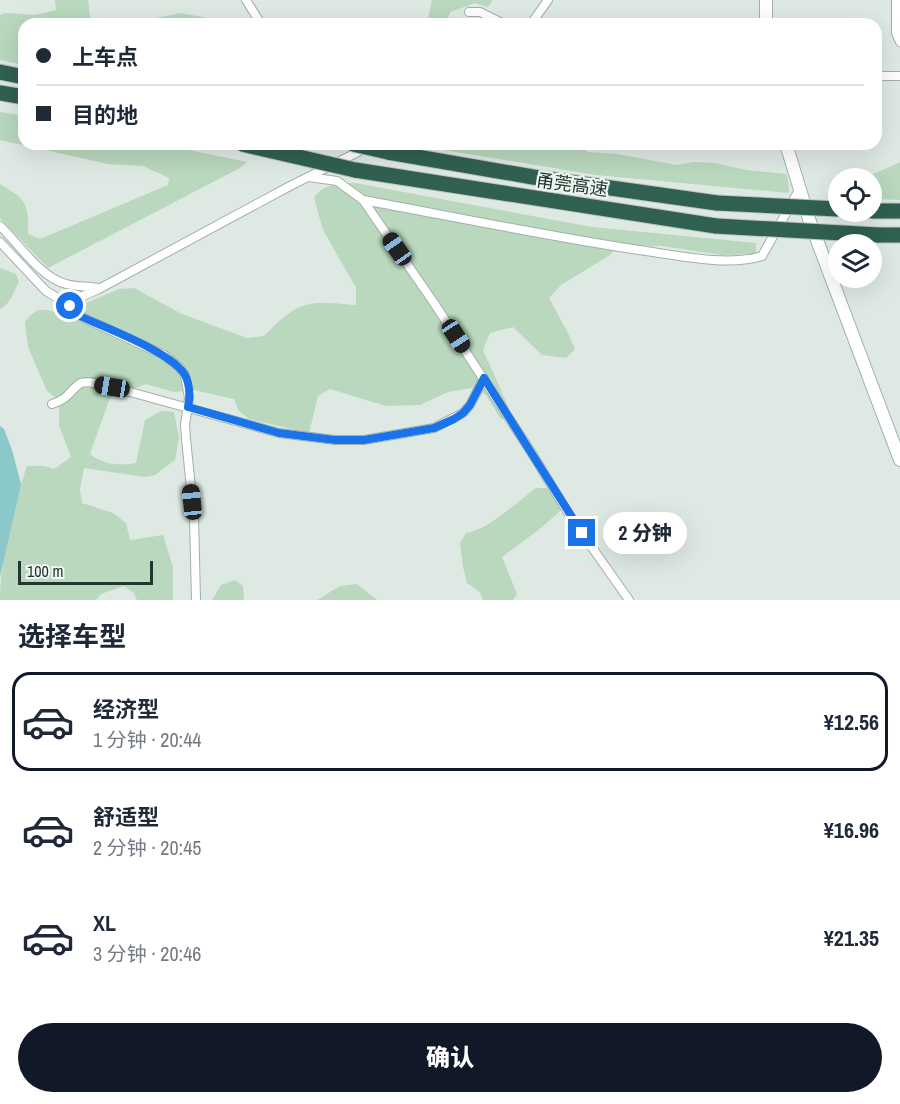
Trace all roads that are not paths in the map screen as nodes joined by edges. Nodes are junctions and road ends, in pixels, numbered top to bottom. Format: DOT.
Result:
graph roads {
  1 [pos="246,0"];
  2 [pos="548,0"];
  3 [pos="766,0"];
  4 [pos="896,0"];
  5 [pos="469,12"];
  6 [pos="257,18"];
  7 [pos="492,18"];
  8 [pos="535,18"];
  9 [pos="766,18"];
  10 [pos="900,42"];
  11 [pos="0,72"];
  12 [pos="18,75"];
  13 [pos="882,76"];
  14 [pos="900,76"];
  15 [pos="0,93"];
  16 [pos="18,96"];
  17 [pos="268,150"];
  18 [pos="377,150"];
  19 [pos="392,150"];
  20 [pos="788,150"];
  21 [pos="309,177"];
  22 [pos="799,190"];
  23 [pos="363,200"];
  24 [pos="828,209"];
  25 [pos="882,211"];
  26 [pos="900,211"];
  27 [pos="0,226"];
  28 [pos="900,235"];
  29 [pos="0,242"];
  30 [pos="99,289"];
  31 [pos="66,303"];
  32 [pos="484,378"];
  33 [pos="52,404"];
  34 [pos="188,407"];
  35 [pos="900,460"];
  36 [pos="196,600"];
  37 [pos="629,600"];
  1 -- 6 [label="street"];
  2 -- 8 [label="street"];
  3 -- 9 [label="main road"];
  4 -- 10 [label="street"];
  5 -- 7 [label="street"];
  11 -- 12 [label="highway"];
  13 -- 14 [label="street"];
  15 -- 16 [label="highway"];
  17 -- 28 [label="highway, 甬莞高速, bridge"];
  18 -- 21 [label="street"];
  19 -- 24 [label="highway, 甬莞高速, bridge"];
  20 -- 22 [label="main road"];
  21 -- 23 [label="street"];
  21 -- 30 [label="street"];
  22 -- 23 [label="street"];
  22 -- 35 [label="main road"];
  23 -- 32 [label="street"];
  25 -- 26 [label="highway"];
  27 -- 30 [label="street"];
  29 -- 31 [label="street"];
  30 -- 31 [label="street"];
  31 -- 34 [label="street"];
  32 -- 34 [label="street"];
  32 -- 37 [label="street"];
  33 -- 34 [label="street"];
  34 -- 36 [label="street"];
}
